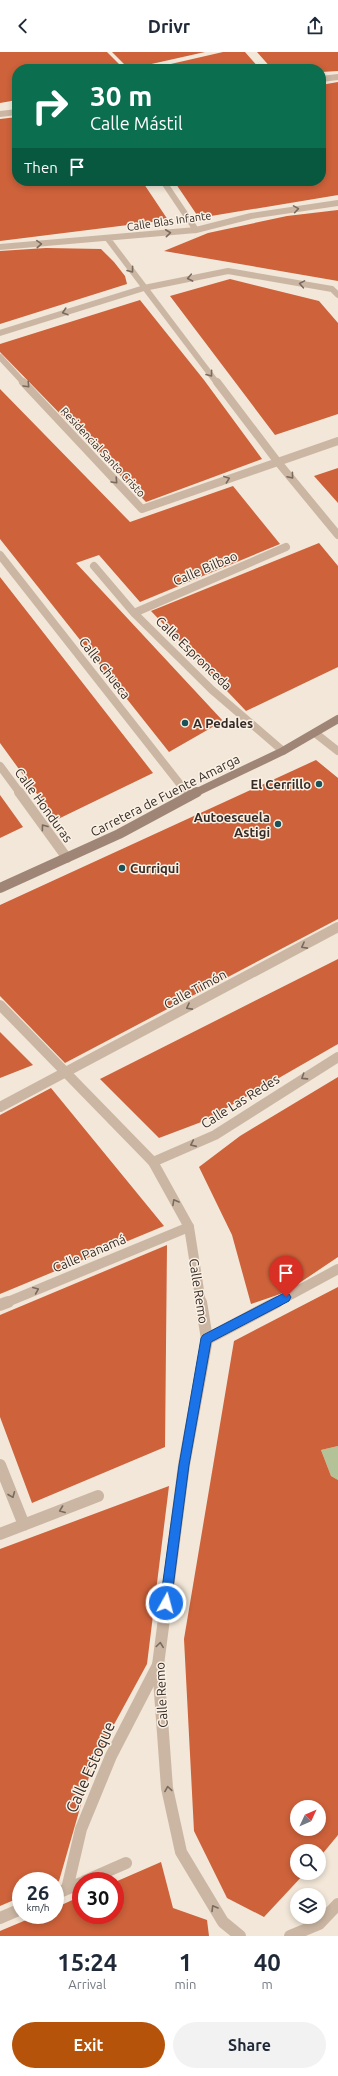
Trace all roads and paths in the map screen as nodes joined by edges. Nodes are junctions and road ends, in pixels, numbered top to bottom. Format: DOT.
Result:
graph roads {
  1 [pos="338,77"];
  2 [pos="326,78"];
  3 [pos="12,113"];
  4 [pos="0,114"];
  5 [pos="166,186"];
  6 [pos="338,203"];
  7 [pos="196,230"];
  8 [pos="108,239"];
  9 [pos="0,247"];
  10 [pos="144,288"];
  11 [pos="338,296"];
  12 [pos="0,333"];
  13 [pos="0,357"];
  14 [pos="338,441"];
  15 [pos="277,461"];
  16 [pos="338,535"];
  17 [pos="286,547"];
  18 [pos="0,555"];
  19 [pos="94,566"];
  20 [pos="134,612"];
  21 [pos="338,719"];
  22 [pos="315,733"];
  23 [pos="283,751"];
  24 [pos="338,752"];
  25 [pos="0,766"];
  26 [pos="189,796"];
  27 [pos="67,858"];
  28 [pos="0,888"];
  29 [pos="338,927"];
  30 [pos="0,1005"];
  31 [pos="338,1058"];
  32 [pos="65,1073"];
  33 [pos="0,1107"];
  34 [pos="153,1162"];
  35 [pos="189,1226"];
  36 [pos="338,1269"];
  37 [pos="0,1305"];
  38 [pos="207,1338"];
  39 [pos="0,1465"];
  40 [pos="98,1496"];
  41 [pos="24,1525"];
  42 [pos="0,1534"];
  43 [pos="158,1665"];
  44 [pos="126,1863"];
  45 [pos="106,1872"];
  46 [pos="64,1882"];
  47 [pos="338,1904"];
  48 [pos="12,1913"];
  49 [pos="0,1918"];
  50 [pos="240,1936"];
  51 [pos="290,1936"];
  1 -- 2 [label="street"];
  3 -- 4 [label="street"];
  5 -- 7 [label="street"];
  7 -- 6 [label="street, Calle Blas Infante, one-way"];
  8 -- 7 [label="street, Calle Blas Infante, one-way"];
  9 -- 8 [label="street, Calle Blas Infante, one-way"];
  8 -- 10 [label="street, one-way"];
  11 -- 10 [label="street, one-way"];
  10 -- 12 [label="street, one-way"];
  10 -- 15 [label="street, one-way"];
  13 -- 15 [label="street, Residencial Santo Cristo, one-way"];
  14 -- 15 [label="street, Residencial Santo Cristo"];
  15 -- 16 [label="street, one-way"];
  17 -- 20 [label="street, Calle Bilbao"];
  18 -- 26 [label="street, Calle Chueca"];
  19 -- 20 [label="street, Calle Espronceda"];
  20 -- 23 [label="street, Calle Espronceda"];
  21 -- 22 [label="street, Carretera de Fuente Amarga"];
  22 -- 23 [label="street, Carretera de Fuente Amarga"];
  22 -- 24 [label="street"];
  23 -- 26 [label="street, Carretera de Fuente Amarga"];
  27 -- 25 [label="street, Calle Honduras, one-way"];
  26 -- 27 [label="street, Carretera de Fuente Amarga"];
  27 -- 28 [label="street, Carretera de Fuente Amarga"];
  29 -- 32 [label="street, Calle Timón, one-way"];
  30 -- 32 [label="street, Calle Remo"];
  31 -- 34 [label="street, Calle Las Redes, one-way"];
  32 -- 33 [label="street, Calle Timón"];
  32 -- 34 [label="street, Calle Remo"];
  35 -- 34 [label="street, Calle Remo, one-way"];
  37 -- 35 [label="street, Calle Panamá, one-way"];
  35 -- 38 [label="street, Calle Remo"];
  36 -- 38 [label="street"];
  43 -- 38 [label="street, Calle Remo, one-way"];
  39 -- 41 [label="street, one-way"];
  40 -- 41 [label="street, one-way"];
  41 -- 42 [label="street"];
  43 -- 46 [label="street, Calle Estoque"];
  50 -- 43 [label="street, Calle Remo, one-way"];
  44 -- 45 [label="street"];
  47 -- 51 [label="street"];
  48 -- 49 [label="street"];
}
